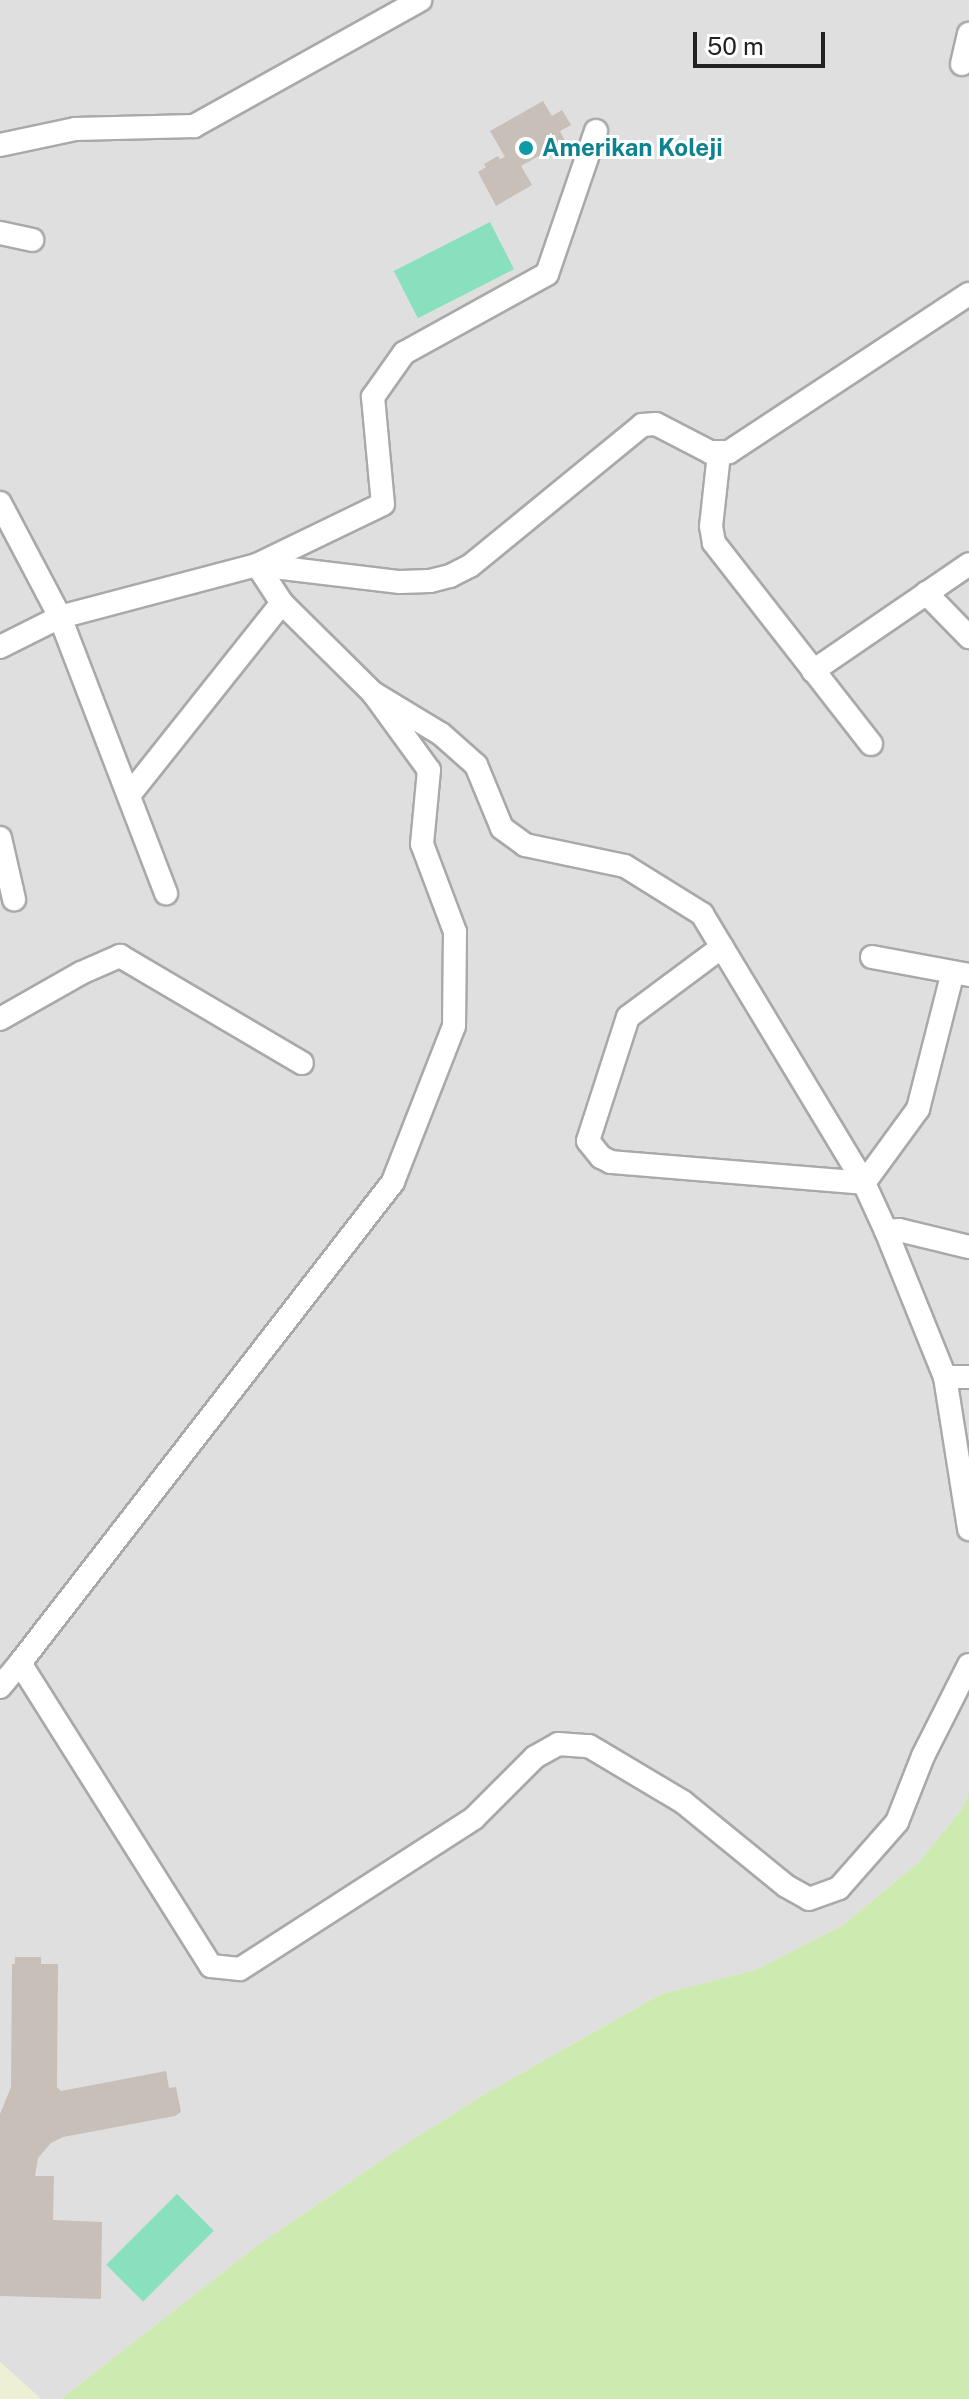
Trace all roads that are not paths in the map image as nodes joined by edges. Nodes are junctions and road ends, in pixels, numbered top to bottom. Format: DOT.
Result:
graph roads {
  1 [pos="420,0"];
  2 [pos="969,34"];
  3 [pos="962,64"];
  4 [pos="596,131"];
  5 [pos="0,145"];
  6 [pos="0,233"];
  7 [pos="32,240"];
  8 [pos="969,294"];
  9 [pos="719,454"];
  10 [pos="0,503"];
  11 [pos="969,564"];
  12 [pos="257,565"];
  13 [pos="926,593"];
  14 [pos="282,603"];
  15 [pos="60,617"];
  16 [pos="969,637"];
  17 [pos="0,647"];
  18 [pos="813,671"];
  19 [pos="373,693"];
  20 [pos="871,744"];
  21 [pos="130,794"];
  22 [pos="0,838"];
  23 [pos="166,893"];
  24 [pos="14,899"];
  25 [pos="722,947"];
  26 [pos="872,957"];
  27 [pos="961,974"];
  28 [pos="0,1019"];
  29 [pos="302,1063"];
  30 [pos="864,1183"];
  31 [pos="886,1231"];
  32 [pos="969,1247"];
  33 [pos="945,1377"];
  34 [pos="969,1377"];
  35 [pos="969,1529"];
  36 [pos="20,1663"];
  37 [pos="969,1665"];
  38 [pos="0,1687"];
  1 -- 5 [label="street"];
  2 -- 3 [label="street"];
  4 -- 12 [label="street"];
  6 -- 7 [label="street"];
  8 -- 9 [label="street"];
  9 -- 12 [label="street"];
  9 -- 18 [label="street"];
  10 -- 15 [label="street"];
  11 -- 13 [label="street"];
  12 -- 14 [label="street"];
  12 -- 15 [label="street"];
  13 -- 16 [label="street"];
  13 -- 18 [label="street"];
  14 -- 19 [label="street"];
  14 -- 21 [label="street"];
  15 -- 17 [label="street"];
  15 -- 21 [label="street"];
  18 -- 20 [label="street"];
  19 -- 25 [label="street"];
  19 -- 36 [label="street"];
  21 -- 23 [label="street"];
  22 -- 24 [label="street"];
  25 -- 30 [label="street"];
  25 -- 30 [label="street"];
  26 -- 27 [label="street"];
  27 -- 30 [label="street"];
  28 -- 29 [label="street"];
  30 -- 31 [label="street"];
  31 -- 32 [label="street"];
  31 -- 33 [label="street"];
  33 -- 34 [label="street"];
  33 -- 35 [label="street"];
  36 -- 37 [label="street"];
  36 -- 38 [label="street"];
}
